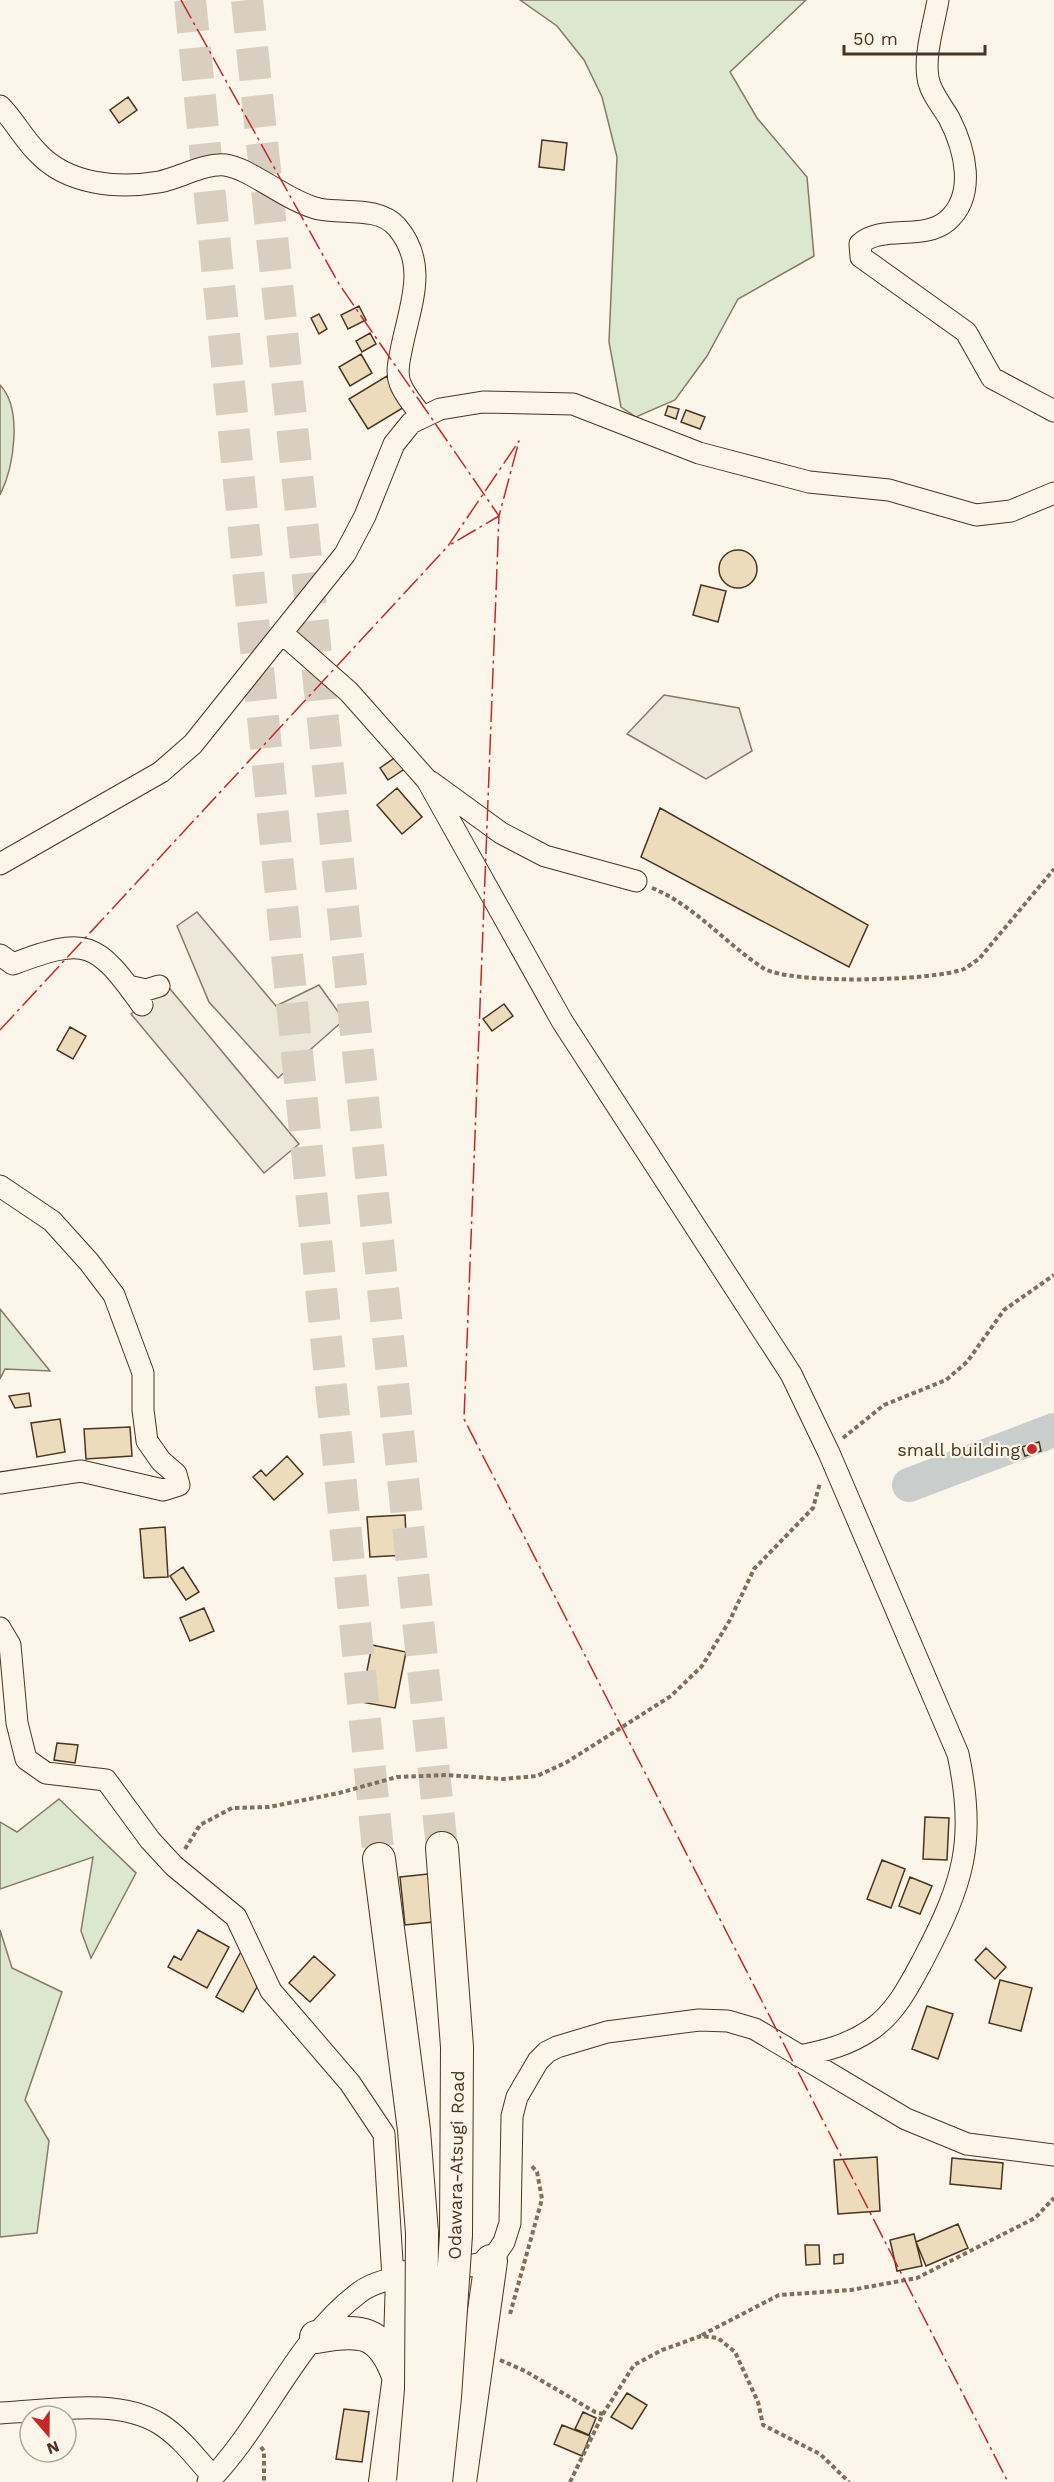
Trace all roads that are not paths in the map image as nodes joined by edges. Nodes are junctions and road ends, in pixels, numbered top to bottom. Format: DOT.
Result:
graph roads {
  1 [pos="938,0"];
  2 [pos="0,106"];
  3 [pos="1054,411"];
  4 [pos="422,417"];
  5 [pos="1054,493"];
  6 [pos="282,633"];
  7 [pos="427,780"];
  8 [pos="0,864"];
  9 [pos="636,881"];
  10 [pos="0,955"];
  11 [pos="128,986"];
  12 [pos="159,986"];
  13 [pos="142,1005"];
  14 [pos="0,1186"];
  15 [pos="0,1482"];
  16 [pos="0,1628"];
  17 [pos="442,1848"];
  18 [pos="379,1859"];
  19 [pos="799,2056"];
  20 [pos="1054,2155"];
  21 [pos="491,2261"];
  22 [pos="397,2278"];
  23 [pos="316,2337"];
  24 [pos="399,2376"];
  25 [pos="0,2414"];
  26 [pos="210,2479"];
  27 [pos="385,2482"];
  28 [pos="413,2482"];
  29 [pos="436,2482"];
  30 [pos="460,2482"];
  1 -- 3 [label="street"];
  2 -- 4 [label="street"];
  4 -- 5 [label="street"];
  4 -- 6 [label="street"];
  6 -- 7 [label="street"];
  6 -- 8 [label="street"];
  7 -- 9 [label="street"];
  7 -- 19 [label="street"];
  10 -- 11 [label="street"];
  11 -- 12 [label="street"];
  11 -- 13 [label="street"];
  14 -- 15 [label="street"];
  16 -- 22 [label="street"];
  17 -- 29 [label="highway, Odawara-Atsugi Road, bridge"];
  18 -- 28 [label="highway, Odawara-Atsugi Road, bridge"];
  19 -- 20 [label="street"];
  19 -- 21 [label="street"];
  21 -- 22 [label="street"];
  21 -- 30 [label="highway"];
  22 -- 23 [label="street"];
  22 -- 24 [label="highway"];
  23 -- 24 [label="highway"];
  23 -- 26 [label="street"];
  24 -- 27 [label="highway"];
  25 -- 26 [label="street"];
}
